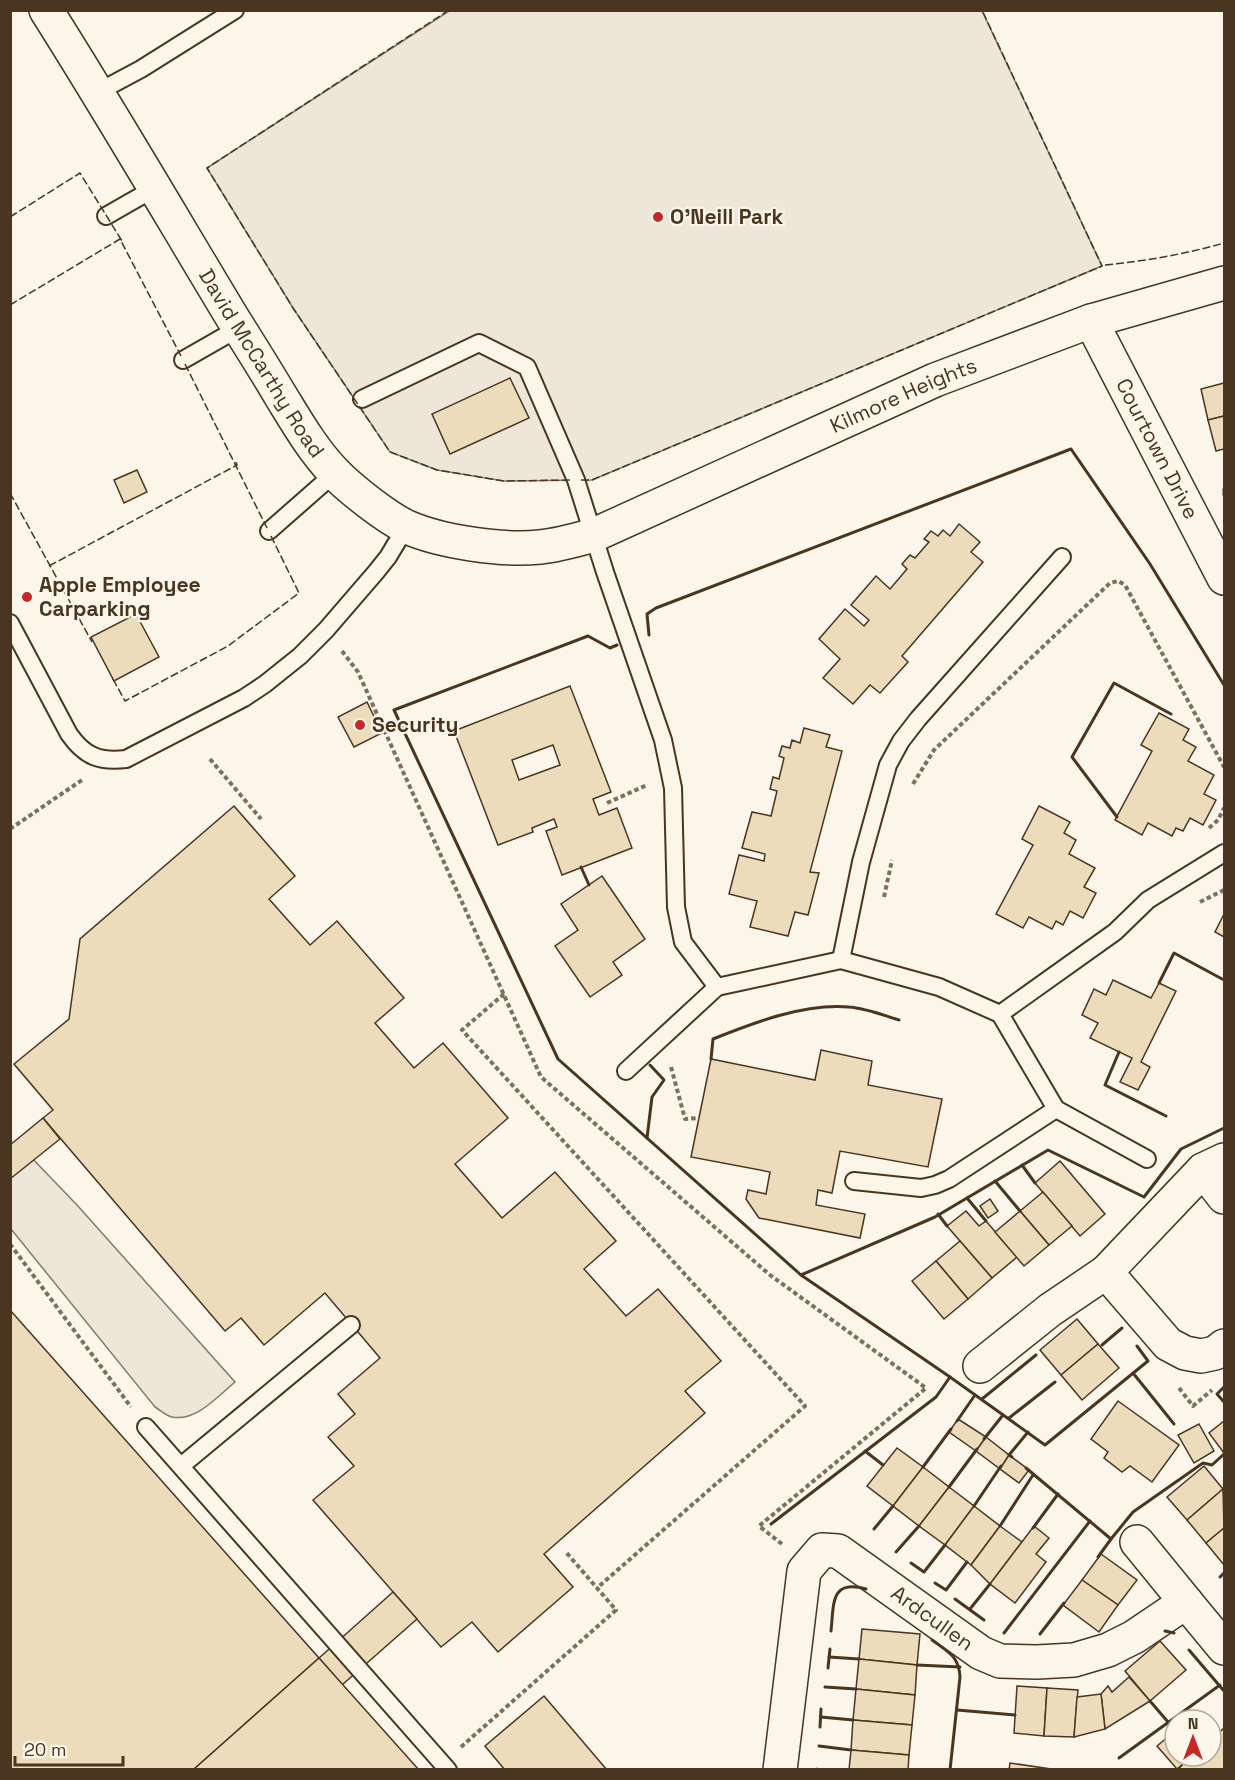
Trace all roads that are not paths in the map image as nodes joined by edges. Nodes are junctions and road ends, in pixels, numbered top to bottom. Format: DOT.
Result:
graph roads {
  1 [pos="46,10"];
  2 [pos="235,10"];
  3 [pos="98,92"];
  4 [pos="155,188"];
  5 [pos="106,216"];
  6 [pos="1224,283"];
  7 [pos="1091,321"];
  8 [pos="239,328"];
  9 [pos="183,360"];
  10 [pos="362,399"];
  11 [pos="335,473"];
  12 [pos="406,526"];
  13 [pos="269,531"];
  14 [pos="594,535"];
  15 [pos="1062,557"];
  16 [pos="1224,578"];
  17 [pos="10,622"];
  18 [pos="1224,853"];
  19 [pos="841,960"];
  20 [pos="717,987"];
  21 [pos="1000,1014"];
  22 [pos="626,1071"];
  23 [pos="1056,1108"];
  24 [pos="1147,1159"];
  25 [pos="1214,1165"];
  26 [pos="854,1181"];
  27 [pos="1224,1197"];
  28 [pos="1106,1272"];
  29 [pos="351,1324"];
  30 [pos="1224,1346"];
  31 [pos="980,1366"];
  32 [pos="146,1426"];
  33 [pos="181,1466"];
  34 [pos="1137,1542"];
  35 [pos="1186,1602"];
  36 [pos="1224,1648"];
  37 [pos="446,1767"];
  38 [pos="780,1770"];
  1 -- 3 [label="street, David McCarthy Road"];
  2 -- 3 [label="lane"];
  3 -- 4 [label="street, David McCarthy Road"];
  4 -- 5 [label="lane"];
  4 -- 8 [label="street, David McCarthy Road"];
  6 -- 7 [label="street, Kilmore Heights"];
  7 -- 14 [label="street, Kilmore Heights"];
  7 -- 16 [label="street, Courtown Drive"];
  8 -- 9 [label="lane"];
  8 -- 11 [label="street, David McCarthy Road"];
  10 -- 14 [label="lane"];
  11 -- 12 [label="street, David McCarthy Road"];
  11 -- 13 [label="lane"];
  12 -- 14 [label="street, David McCarthy Road"];
  12 -- 17 [label="lane"];
  14 -- 20 [label="lane"];
  15 -- 19 [label="lane"];
  18 -- 21 [label="lane"];
  19 -- 20 [label="lane"];
  19 -- 21 [label="lane"];
  20 -- 22 [label="lane"];
  21 -- 23 [label="lane"];
  23 -- 24 [label="lane"];
  23 -- 26 [label="lane"];
  25 -- 27 [label="street"];
  25 -- 28 [label="street"];
  28 -- 30 [label="street"];
  28 -- 31 [label="street"];
  29 -- 33 [label="lane"];
  32 -- 33 [label="lane"];
  33 -- 37 [label="lane"];
  34 -- 35 [label="street"];
  35 -- 36 [label="street"];
  35 -- 38 [label="street, Ardcullen"];
}
